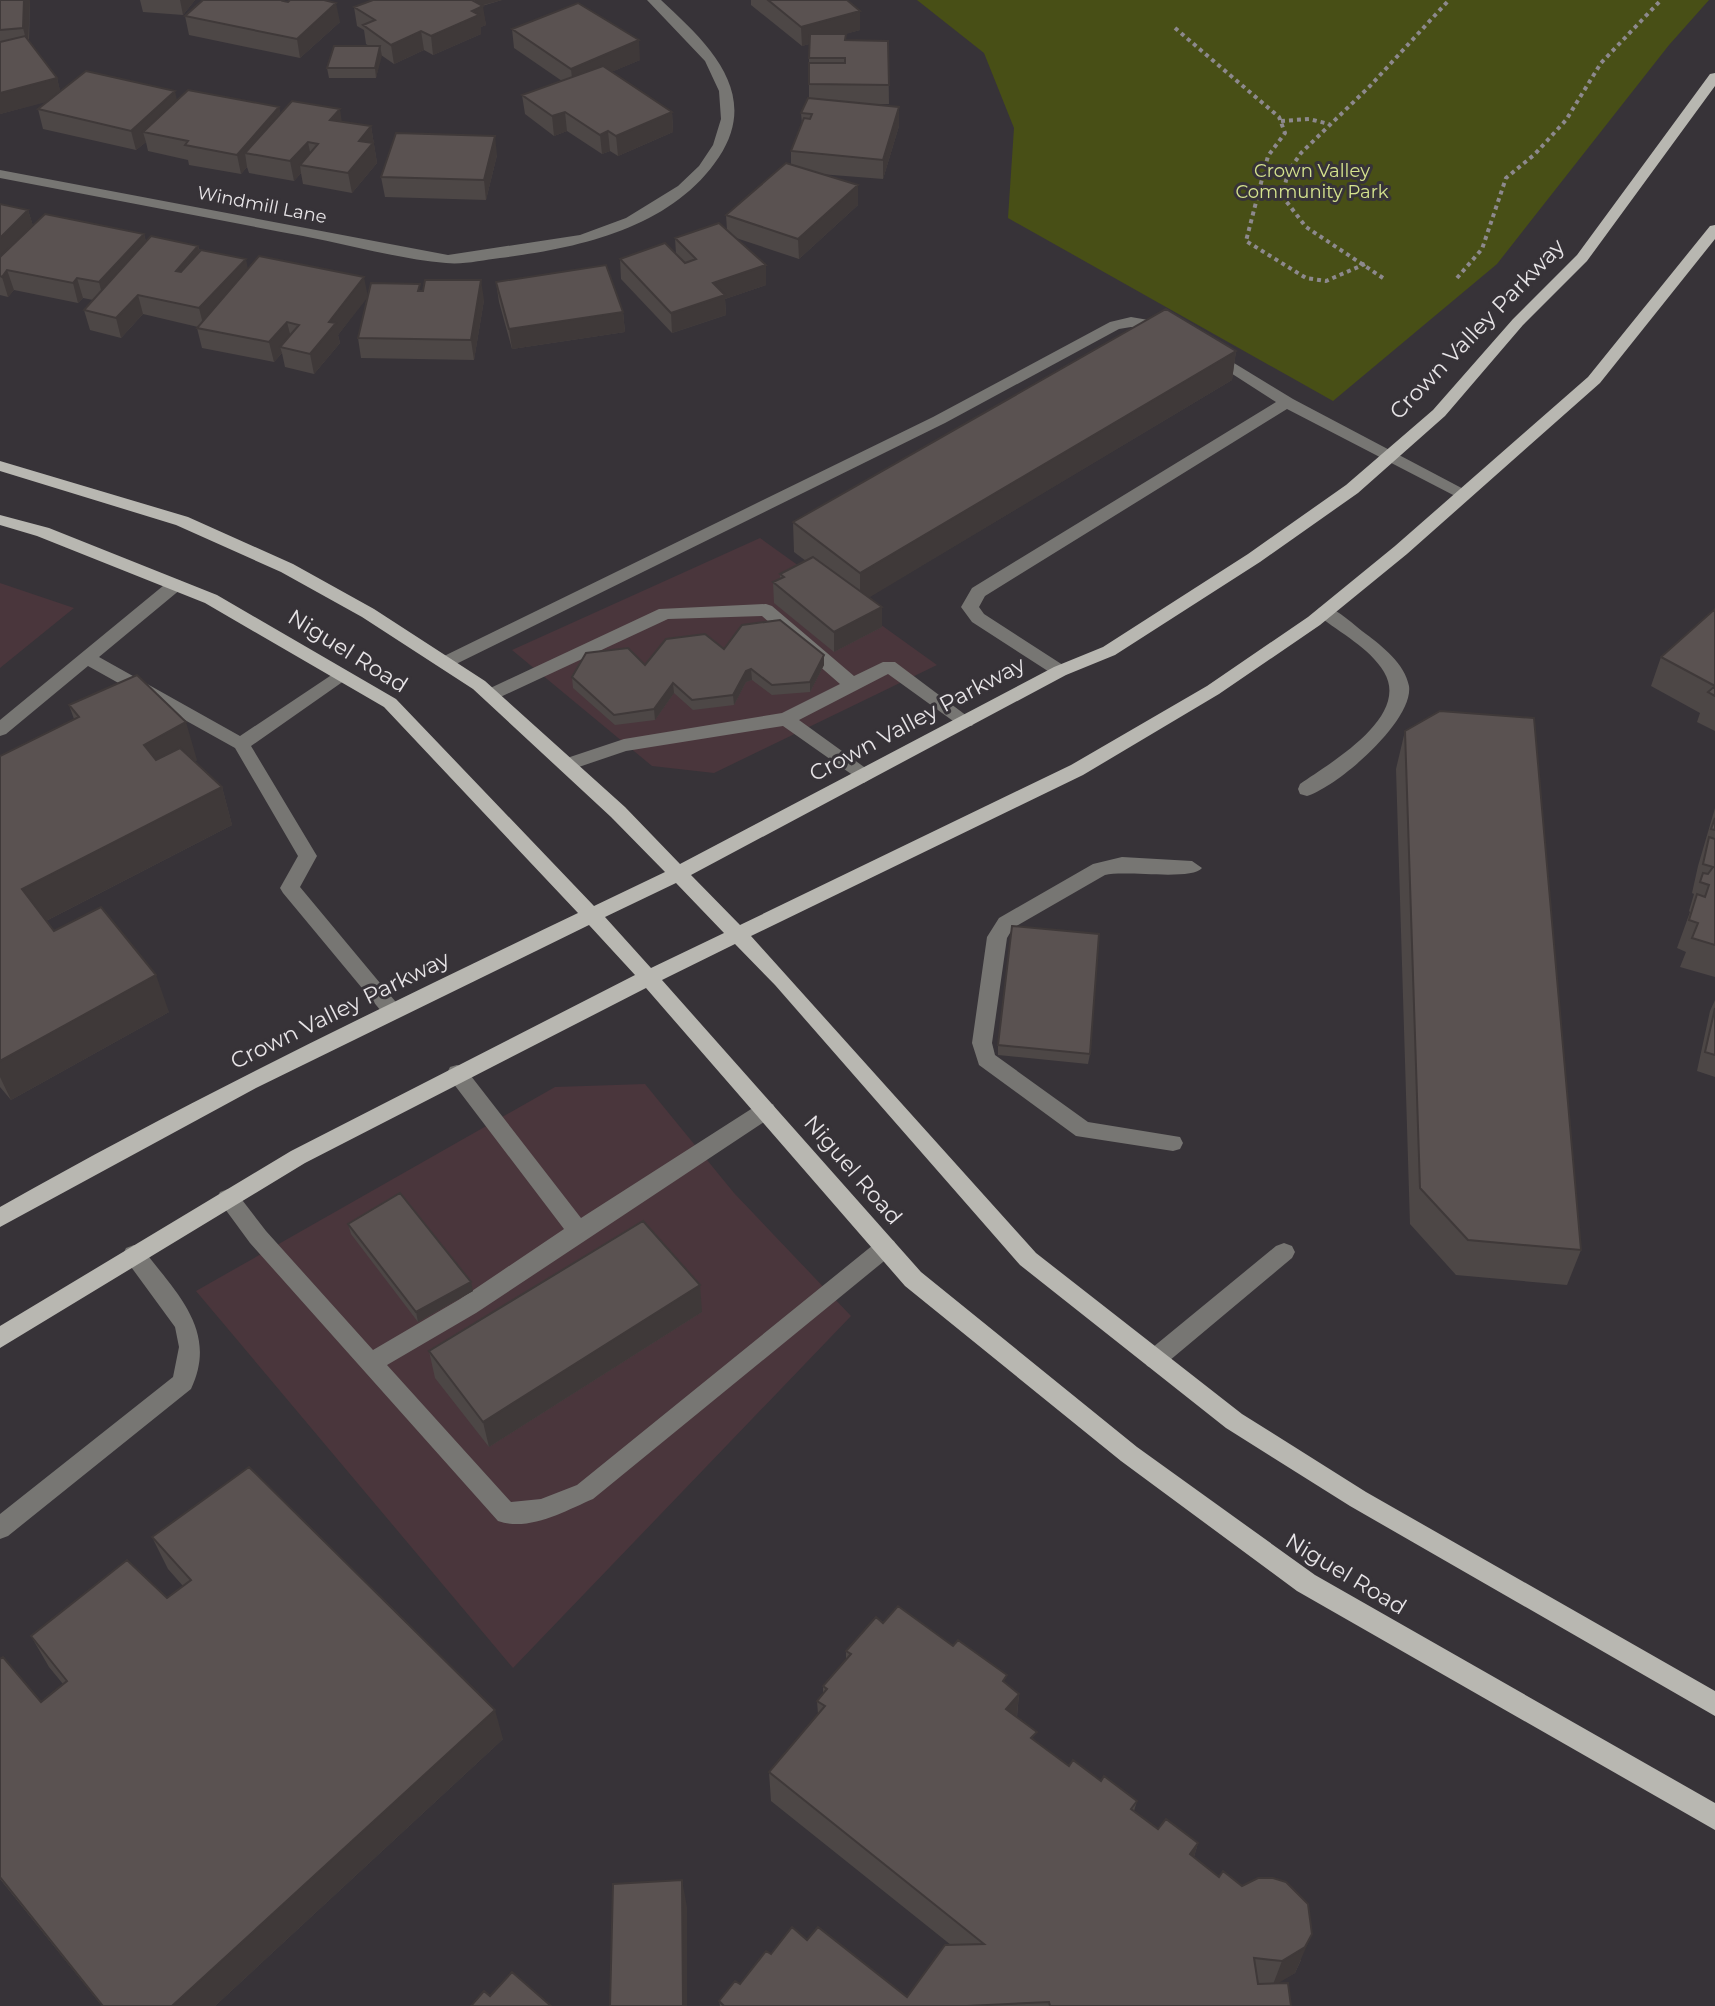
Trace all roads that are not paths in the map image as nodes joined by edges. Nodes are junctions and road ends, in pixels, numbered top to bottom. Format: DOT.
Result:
graph roads {
  1 [pos="653,0"];
  2 [pos="1715,77"];
  3 [pos="0,174"];
  4 [pos="1715,229"];
  5 [pos="1287,402"];
  6 [pos="1390,455"];
  7 [pos="0,466"];
  8 [pos="1463,493"];
  9 [pos="0,520"];
  10 [pos="175,585"];
  11 [pos="1325,612"];
  12 [pos="87,658"];
  13 [pos="446,662"];
  14 [pos="1060,671"];
  15 [pos="342,676"];
  16 [pos="853,685"];
  17 [pos="490,695"];
  18 [pos="786,719"];
  19 [pos="966,722"];
  20 [pos="0,730"];
  21 [pos="241,744"];
  22 [pos="567,765"];
  23 [pos="864,777"];
  24 [pos="1307,789"];
  25 [pos="1192,868"];
  26 [pos="677,874"];
  27 [pos="591,915"];
  28 [pos="736,935"];
  29 [pos="648,978"];
  30 [pos="393,1012"];
  31 [pos="457,1073"];
  32 [pos="766,1110"];
  33 [pos="1173,1143"];
  34 [pos="228,1198"];
  35 [pos="0,1218"];
  36 [pos="578,1231"];
  37 [pos="886,1247"];
  38 [pos="1284,1252"];
  39 [pos="134,1254"];
  40 [pos="0,1338"];
  41 [pos="1155,1359"];
  42 [pos="371,1363"];
  43 [pos="0,1528"];
  44 [pos="1715,1704"];
  45 [pos="1715,1817"];
  1 -- 3 [label="street, Windmill Lane"];
  2 -- 6 [label="main road, Crown Valley Parkway"];
  4 -- 8 [label="main road"];
  5 -- 6 [label="street"];
  5 -- 13 [label="street"];
  5 -- 14 [label="street"];
  6 -- 8 [label="street"];
  6 -- 14 [label="main road, Crown Valley Parkway"];
  7 -- 13 [label="main road, Niguel Road"];
  8 -- 11 [label="main road"];
  9 -- 10 [label="main road, Niguel Road"];
  10 -- 12 [label="street"];
  10 -- 15 [label="main road, Niguel Road"];
  11 -- 24 [label="street"];
  11 -- 28 [label="main road"];
  12 -- 20 [label="street"];
  12 -- 21 [label="street"];
  13 -- 17 [label="main road, Niguel Road"];
  14 -- 19 [label="main road, Crown Valley Parkway"];
  15 -- 21 [label="street"];
  15 -- 27 [label="main road, Niguel Road"];
  16 -- 17 [label="street"];
  16 -- 18 [label="street"];
  16 -- 19 [label="street"];
  17 -- 22 [label="main road, Niguel Road"];
  18 -- 22 [label="street"];
  18 -- 23 [label="street"];
  19 -- 23 [label="main road, Crown Valley Parkway"];
  21 -- 30 [label="street"];
  22 -- 26 [label="main road, Niguel Road"];
  23 -- 26 [label="main road, Crown Valley Parkway"];
  25 -- 33 [label="street"];
  26 -- 27 [label="main road, Crown Valley Parkway"];
  26 -- 28 [label="main road, Niguel Road"];
  27 -- 29 [label="main road, Niguel Road"];
  27 -- 30 [label="main road, Crown Valley Parkway"];
  28 -- 29 [label="main road"];
  28 -- 41 [label="main road, Niguel Road"];
  29 -- 31 [label="main road"];
  29 -- 32 [label="main road, Niguel Road"];
  30 -- 35 [label="main road, Crown Valley Parkway"];
  31 -- 34 [label="main road"];
  31 -- 36 [label="street"];
  32 -- 36 [label="street"];
  32 -- 37 [label="main road, Niguel Road"];
  34 -- 39 [label="main road"];
  34 -- 42 [label="street"];
  36 -- 42 [label="street"];
  37 -- 42 [label="street"];
  37 -- 45 [label="main road, Niguel Road"];
  38 -- 41 [label="street"];
  39 -- 40 [label="main road"];
  39 -- 43 [label="street"];
  41 -- 44 [label="main road, Niguel Road"];
}
